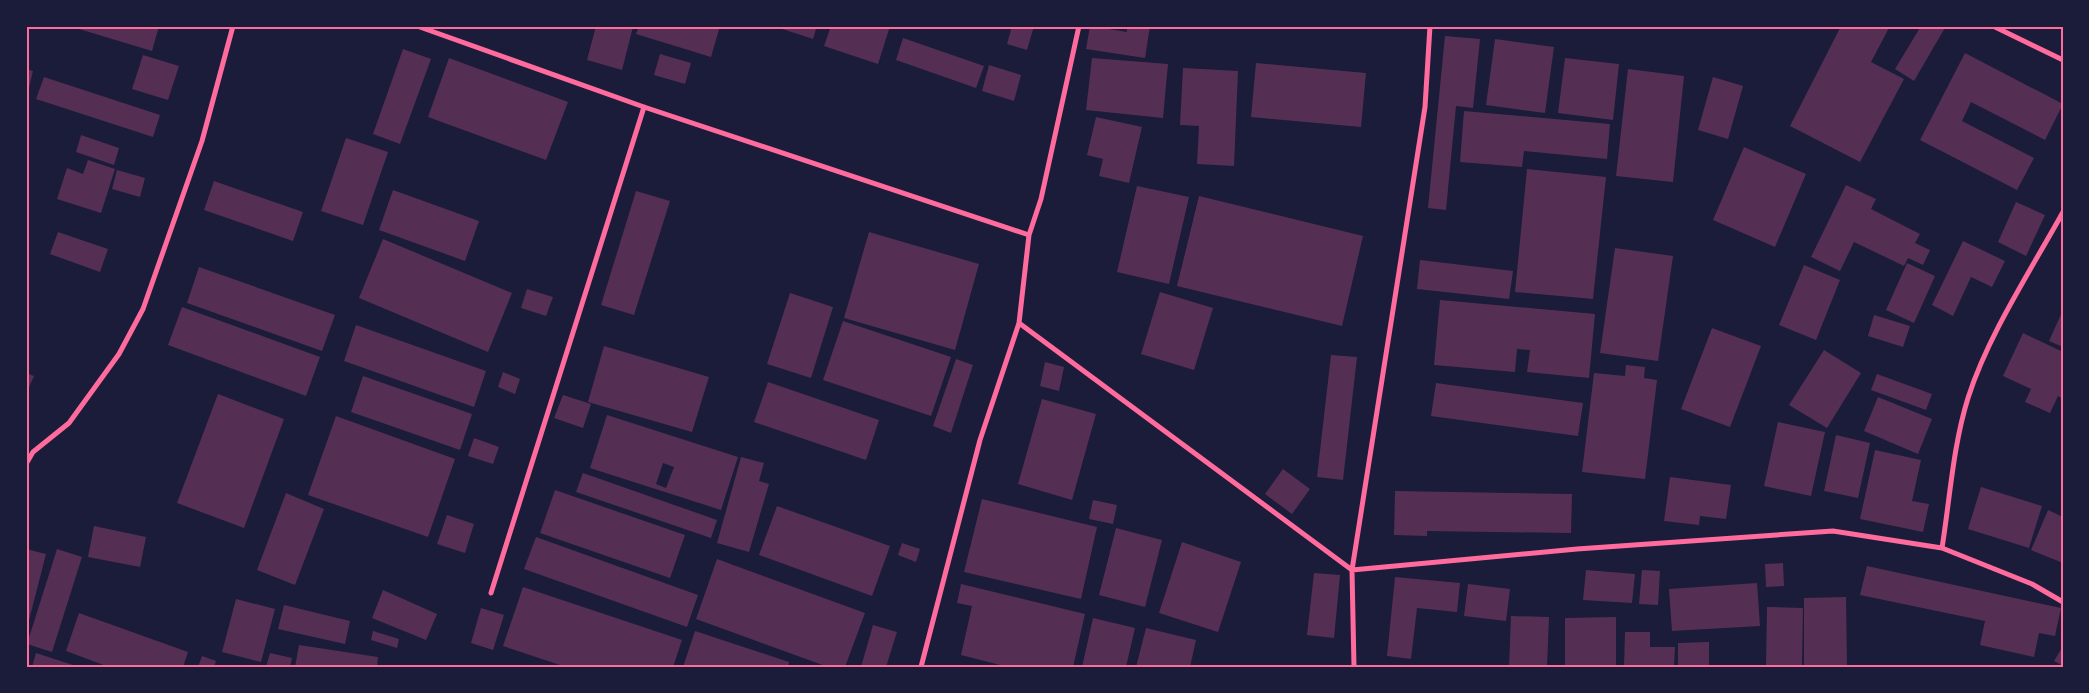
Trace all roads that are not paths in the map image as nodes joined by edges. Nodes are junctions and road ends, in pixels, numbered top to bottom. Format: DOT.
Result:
graph roads {
  1 [pos="233,26"];
  2 [pos="418,26"];
  3 [pos="1079,26"];
  4 [pos="1430,26"];
  5 [pos="1993,26"];
  6 [pos="2063,60"];
  7 [pos="644,106"];
  8 [pos="2063,212"];
  9 [pos="1029,235"];
  10 [pos="1019,323"];
  11 [pos="26,464"];
  12 [pos="1942,548"];
  13 [pos="1352,570"];
  14 [pos="491,593"];
  15 [pos="2063,602"];
  16 [pos="921,667"];
  17 [pos="1354,667"];
  1 -- 11 [label="street"];
  2 -- 7 [label="street"];
  3 -- 9 [label="street"];
  4 -- 13 [label="street"];
  5 -- 6 [label="street"];
  7 -- 9 [label="street"];
  7 -- 14 [label="street"];
  8 -- 12 [label="street"];
  9 -- 10 [label="street"];
  10 -- 13 [label="street"];
  10 -- 16 [label="street"];
  12 -- 13 [label="street"];
  12 -- 15 [label="street"];
  13 -- 17 [label="street"];
}
